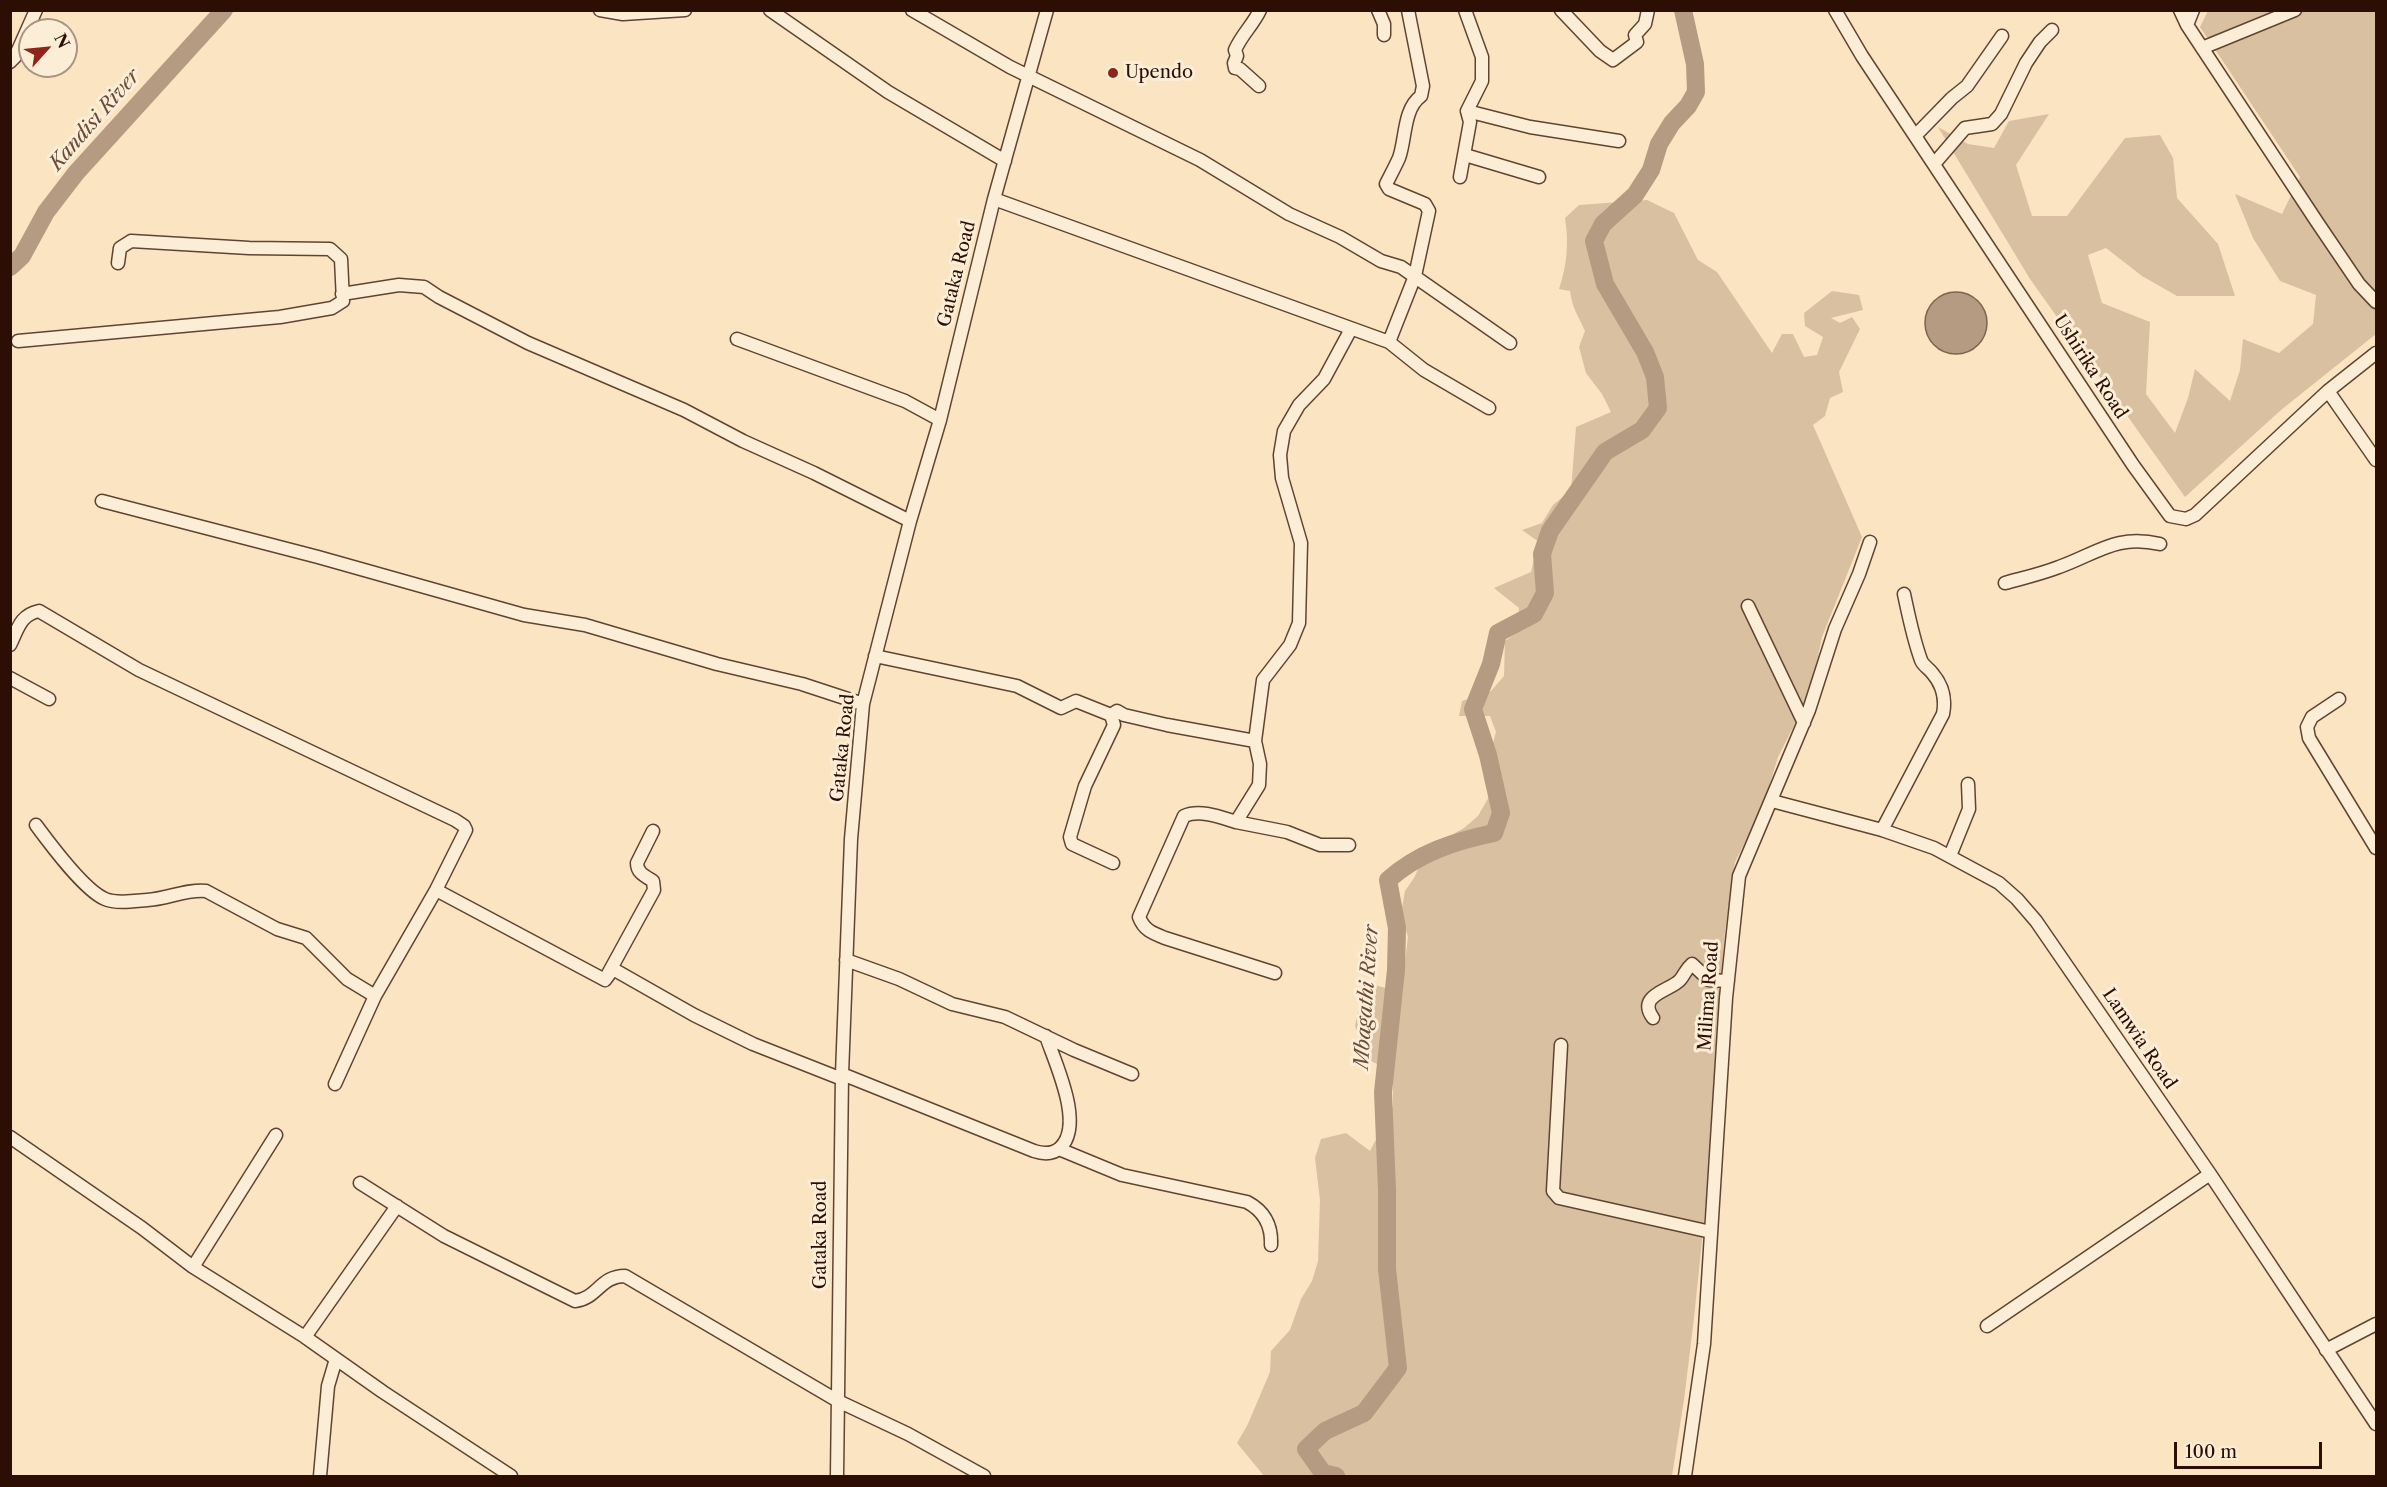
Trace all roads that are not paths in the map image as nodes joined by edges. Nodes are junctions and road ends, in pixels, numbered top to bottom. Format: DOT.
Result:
graph roads {
  1 [pos="36,10"];
  2 [pos="600,10"];
  3 [pos="684,10"];
  4 [pos="770,10"];
  5 [pos="912,10"];
  6 [pos="1047,10"];
  7 [pos="1260,10"];
  8 [pos="1378,10"];
  9 [pos="1408,10"];
  10 [pos="1465,10"];
  11 [pos="1561,10"];
  12 [pos="1648,10"];
  13 [pos="1834,10"];
  14 [pos="2180,10"];
  15 [pos="2193,10"];
  16 [pos="2295,10"];
  17 [pos="2187,25"];
  18 [pos="2052,30"];
  19 [pos="1384,35"];
  20 [pos="2002,36"];
  21 [pos="2202,48"];
  22 [pos="10,62"];
  23 [pos="1028,74"];
  24 [pos="1259,86"];
  25 [pos="1467,111"];
  26 [pos="1915,136"];
  27 [pos="1619,141"];
  28 [pos="1465,155"];
  29 [pos="1005,161"];
  30 [pos="1934,164"];
  31 [pos="1460,177"];
  32 [pos="1539,177"];
  33 [pos="994,199"];
  34 [pos="118,263"];
  35 [pos="1415,276"];
  36 [pos="342,294"];
  37 [pos="2376,302"];
  38 [pos="1351,328"];
  39 [pos="737,339"];
  40 [pos="18,341"];
  41 [pos="1389,342"];
  42 [pos="1510,343"];
  43 [pos="2376,353"];
  44 [pos="2328,391"];
  45 [pos="1489,408"];
  46 [pos="940,420"];
  47 [pos="2376,460"];
  48 [pos="102,501"];
  49 [pos="909,522"];
  50 [pos="1870,543"];
  51 [pos="2160,544"];
  52 [pos="2005,583"];
  53 [pos="1904,594"];
  54 [pos="1748,606"];
  55 [pos="10,645"];
  56 [pos="875,656"];
  57 [pos="10,678"];
  58 [pos="49,699"];
  59 [pos="2339,699"];
  60 [pos="863,704"];
  61 [pos="1111,715"];
  62 [pos="1804,723"];
  63 [pos="1255,741"];
  64 [pos="1968,784"];
  65 [pos="1772,801"];
  66 [pos="1236,822"];
  67 [pos="36,825"];
  68 [pos="1882,830"];
  69 [pos="653,831"];
  70 [pos="1349,845"];
  71 [pos="2376,848"];
  72 [pos="1950,856"];
  73 [pos="1113,863"];
  74 [pos="436,890"];
  75 [pos="846,960"];
  76 [pos="1275,973"];
  77 [pos="605,980"];
  78 [pos="1728,981"];
  79 [pos="375,996"];
  80 [pos="1653,1018"];
  81 [pos="1046,1036"];
  82 [pos="1561,1045"];
  83 [pos="1132,1074"];
  84 [pos="842,1076"];
  85 [pos="335,1084"];
  86 [pos="276,1135"];
  87 [pos="10,1137"];
  88 [pos="1059,1149"];
  89 [pos="2210,1174"];
  90 [pos="360,1183"];
  91 [pos="397,1206"];
  92 [pos="1711,1232"];
  93 [pos="1271,1245"];
  94 [pos="193,1268"];
  95 [pos="2376,1324"];
  96 [pos="1987,1326"];
  97 [pos="305,1337"];
  98 [pos="2326,1350"];
  99 [pos="336,1359"];
  100 [pos="838,1401"];
  101 [pos="2376,1424"];
  102 [pos="320,1476"];
  103 [pos="511,1476"];
  104 [pos="837,1476"];
  105 [pos="984,1476"];
  106 [pos="1685,1476"];
  1 -- 22 [label="street"];
  2 -- 3 [label="street"];
  4 -- 29 [label="street"];
  5 -- 23 [label="street"];
  6 -- 23 [label="street, Gataka Road"];
  7 -- 24 [label="street"];
  8 -- 19 [label="street"];
  9 -- 35 [label="street"];
  10 -- 25 [label="street"];
  11 -- 12 [label="street"];
  13 -- 26 [label="street, Ushirika Road"];
  14 -- 17 [label="street"];
  15 -- 17 [label="street"];
  16 -- 21 [label="street"];
  17 -- 21 [label="street"];
  18 -- 30 [label="street"];
  20 -- 26 [label="street"];
  21 -- 37 [label="street"];
  23 -- 29 [label="street, Gataka Road"];
  23 -- 35 [label="street"];
  25 -- 27 [label="street"];
  25 -- 28 [label="street"];
  26 -- 30 [label="street, Ushirika Road"];
  28 -- 31 [label="street"];
  28 -- 32 [label="street"];
  29 -- 33 [label="street, Gataka Road"];
  30 -- 44 [label="street, Ushirika Road"];
  33 -- 38 [label="street"];
  33 -- 46 [label="street, Gataka Road"];
  34 -- 36 [label="street"];
  35 -- 41 [label="street"];
  35 -- 42 [label="street"];
  36 -- 40 [label="street"];
  36 -- 49 [label="street"];
  38 -- 41 [label="street"];
  38 -- 63 [label="street"];
  39 -- 46 [label="street"];
  41 -- 45 [label="street"];
  43 -- 44 [label="street, Ushirika Road"];
  44 -- 47 [label="street"];
  46 -- 49 [label="street, Gataka Road"];
  48 -- 60 [label="street"];
  49 -- 56 [label="street, Gataka Road"];
  50 -- 62 [label="street, Milima Road"];
  51 -- 52 [label="street"];
  53 -- 68 [label="street"];
  54 -- 62 [label="street"];
  55 -- 74 [label="street"];
  56 -- 60 [label="street, Gataka Road"];
  56 -- 61 [label="street"];
  57 -- 58 [label="street"];
  59 -- 71 [label="street"];
  60 -- 75 [label="street, Gataka Road"];
  61 -- 63 [label="street"];
  61 -- 73 [label="street"];
  62 -- 65 [label="street, Milima Road"];
  63 -- 66 [label="street"];
  64 -- 72 [label="street"];
  65 -- 68 [label="street, Lamwia Road"];
  65 -- 78 [label="street, Milima Road"];
  66 -- 70 [label="street"];
  66 -- 76 [label="street"];
  67 -- 79 [label="street"];
  68 -- 72 [label="street, Lamwia Road"];
  69 -- 77 [label="street"];
  72 -- 89 [label="street, Lamwia Road"];
  74 -- 77 [label="street"];
  74 -- 79 [label="street"];
  75 -- 81 [label="street"];
  75 -- 84 [label="street, Gataka Road"];
  77 -- 84 [label="street"];
  78 -- 80 [label="street"];
  78 -- 92 [label="street, Milima Road"];
  79 -- 85 [label="street"];
  81 -- 83 [label="street"];
  81 -- 88 [label="street"];
  82 -- 92 [label="street"];
  84 -- 88 [label="street"];
  84 -- 100 [label="street, Gataka Road"];
  86 -- 94 [label="street"];
  87 -- 94 [label="street"];
  88 -- 93 [label="street"];
  89 -- 96 [label="street"];
  89 -- 98 [label="street, Lamwia Road"];
  90 -- 91 [label="street"];
  91 -- 97 [label="street"];
  91 -- 100 [label="street"];
  92 -- 106 [label="street, Milima Road"];
  94 -- 97 [label="street"];
  95 -- 98 [label="street"];
  97 -- 99 [label="street"];
  98 -- 101 [label="street, Lamwia Road"];
  99 -- 102 [label="street"];
  99 -- 103 [label="street"];
  100 -- 104 [label="street, Gataka Road"];
  100 -- 105 [label="street"];
}
